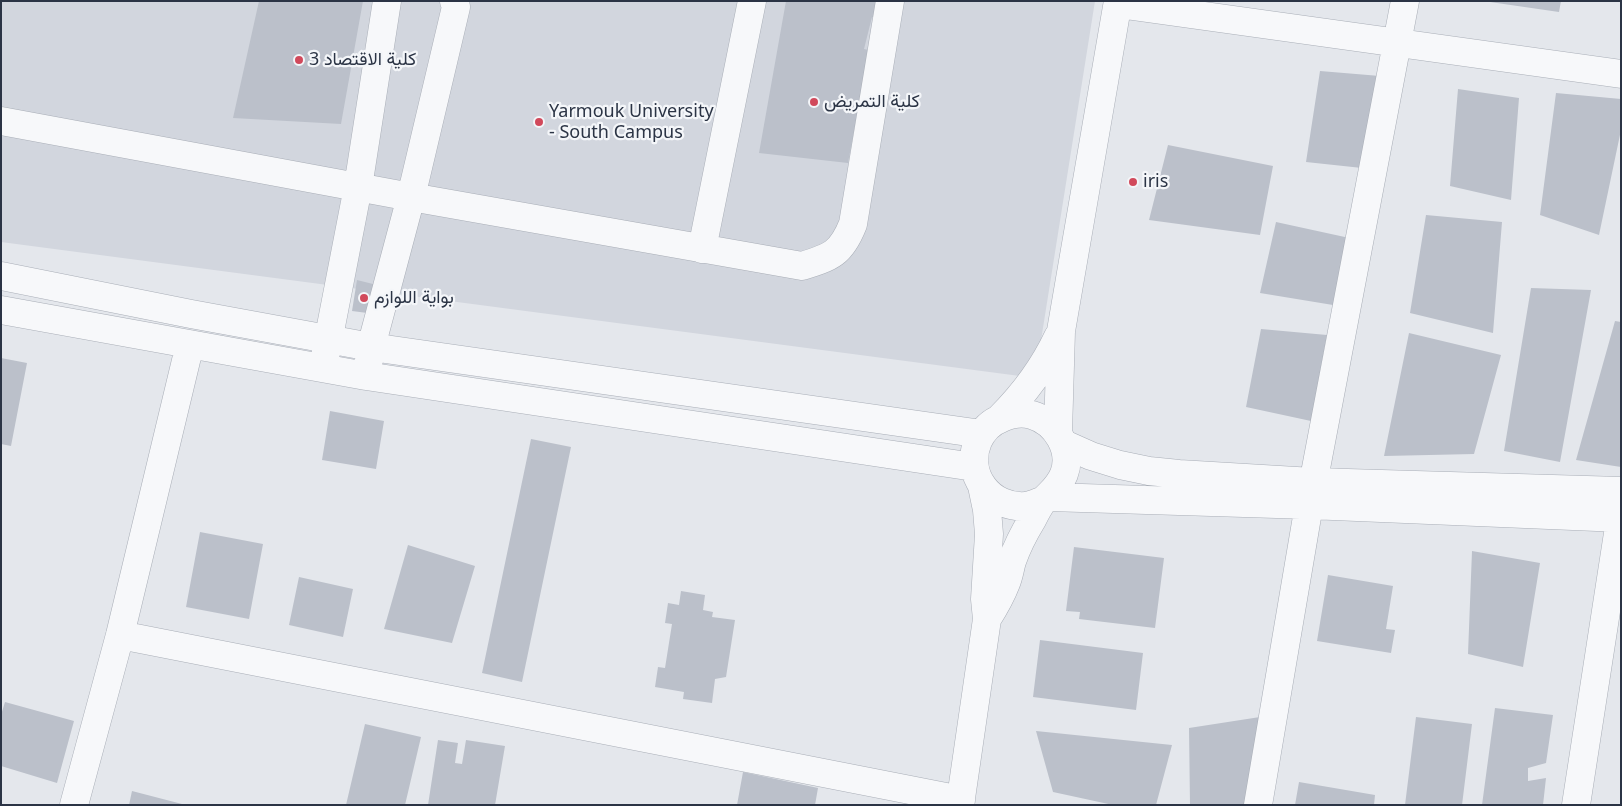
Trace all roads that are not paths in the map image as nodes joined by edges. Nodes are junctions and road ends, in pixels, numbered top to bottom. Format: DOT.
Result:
graph roads {
  1 [pos="387,1"];
  2 [pos="454,1"];
  3 [pos="752,1"];
  4 [pos="890,1"];
  5 [pos="1405,1"];
  6 [pos="1118,3"];
  7 [pos="1397,43"];
  8 [pos="1621,74"];
  9 [pos="1,121"];
  10 [pos="358,187"];
  11 [pos="411,198"];
  12 [pos="702,249"];
  13 [pos="1,276"];
  14 [pos="1,310"];
  15 [pos="1061,331"];
  16 [pos="328,339"];
  17 [pos="190,344"];
  18 [pos="370,347"];
  19 [pos="323,369"];
  20 [pos="366,376"];
  21 [pos="991,426"];
  22 [pos="1061,438"];
  23 [pos="978,476"];
  24 [pos="1621,491"];
  25 [pos="1311,493"];
  26 [pos="1046,498"];
  27 [pos="1620,517"];
  28 [pos="987,620"];
  29 [pos="120,635"];
  30 [pos="961,802"];
  31 [pos="74,805"];
  32 [pos="1258,805"];
  33 [pos="1576,805"];
  1 -- 10 [label="street"];
  2 -- 11 [label="street"];
  3 -- 12 [label="street"];
  4 -- 12 [label="street"];
  5 -- 7 [label="street"];
  6 -- 7 [label="street"];
  6 -- 15 [label="street"];
  7 -- 8 [label="street"];
  7 -- 25 [label="street"];
  9 -- 10 [label="street"];
  10 -- 11 [label="street"];
  10 -- 16 [label="street"];
  11 -- 12 [label="street"];
  11 -- 18 [label="street"];
  13 -- 16 [label="street"];
  14 -- 17 [label="street"];
  15 -- 21 [label="street"];
  15 -- 22 [label="street"];
  16 -- 18 [label="street"];
  16 -- 19 [label="street"];
  17 -- 19 [label="street"];
  17 -- 29 [label="street"];
  18 -- 20 [label="street"];
  18 -- 21 [label="street"];
  19 -- 20 [label="street"];
  20 -- 23 [label="street"];
  21 -- 22 [label="street"];
  21 -- 23 [label="street"];
  22 -- 25 [label="street"];
  22 -- 26 [label="street"];
  23 -- 26 [label="street"];
  23 -- 28 [label="street"];
  24 -- 25 [label="street"];
  25 -- 26 [label="street"];
  25 -- 27 [label="street"];
  25 -- 32 [label="street"];
  26 -- 28 [label="street"];
  27 -- 33 [label="street"];
  28 -- 30 [label="street"];
  29 -- 30 [label="street"];
  29 -- 31 [label="street"];
}
